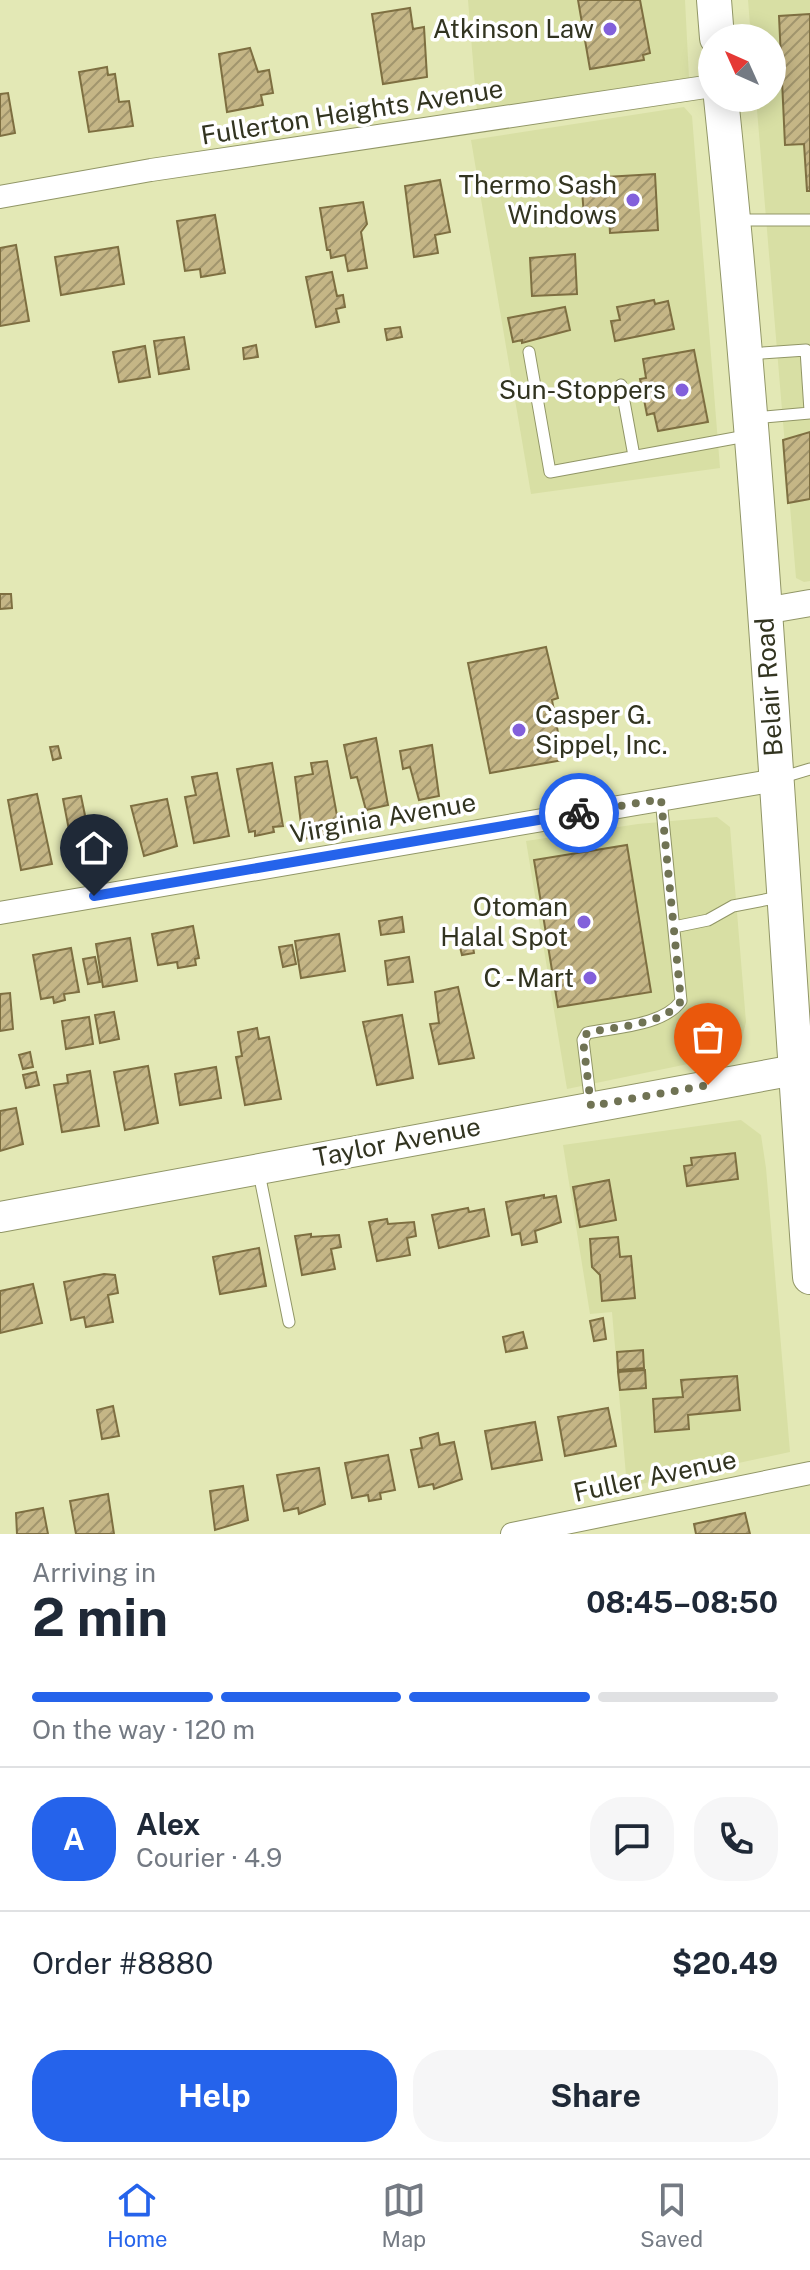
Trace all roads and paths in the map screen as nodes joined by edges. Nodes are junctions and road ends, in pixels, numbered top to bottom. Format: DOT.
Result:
graph roads {
  1 [pos="714,0"];
  2 [pos="716,24"];
  3 [pos="698,88"];
  4 [pos="722,112"];
  5 [pos="0,197"];
  6 [pos="734,220"];
  7 [pos="810,220"];
  8 [pos="529,352"];
  9 [pos="744,354"];
  10 [pos="621,385"];
  11 [pos="810,412"];
  12 [pos="750,427"];
  13 [pos="634,456"];
  14 [pos="810,603"];
  15 [pos="764,611"];
  16 [pos="810,769"];
  17 [pos="776,780"];
  18 [pos="661,799"];
  19 [pos="783,896"];
  20 [pos="0,913"];
  21 [pos="674,927"];
  22 [pos="795,1070"];
  23 [pos="591,1106"];
  24 [pos="258,1168"];
  25 [pos="0,1217"];
  26 [pos="810,1277"];
  27 [pos="289,1322"];
  28 [pos="810,1473"];
  29 [pos="512,1534"];
  1 -- 2 [label="main road"];
  3 -- 5 [label="street, Fullerton Heights Avenue"];
  4 -- 6 [label="main road, Belair Road"];
  6 -- 7 [label="lane"];
  6 -- 9 [label="main road, Belair Road"];
  8 -- 13 [label="lane"];
  9 -- 11 [label="lane"];
  9 -- 12 [label="main road, Belair Road"];
  10 -- 13 [label="lane"];
  11 -- 12 [label="lane"];
  12 -- 13 [label="lane"];
  12 -- 15 [label="main road, Belair Road"];
  14 -- 15 [label="street"];
  15 -- 17 [label="main road, Belair Road"];
  16 -- 17 [label="lane"];
  17 -- 18 [label="street, Virginia Avenue"];
  17 -- 19 [label="main road, Belair Road"];
  18 -- 20 [label="street, Virginia Avenue"];
  18 -- 21 [label="lane"];
  19 -- 21 [label="lane"];
  19 -- 22 [label="main road, Belair Road"];
  21 -- 23 [label="lane"];
  22 -- 23 [label="main road, Taylor Avenue"];
  22 -- 26 [label="main road, Belair Road"];
  23 -- 24 [label="main road, Taylor Avenue"];
  24 -- 25 [label="main road, Taylor Avenue"];
  24 -- 27 [label="lane"];
  28 -- 29 [label="street, Fuller Avenue"];
}
